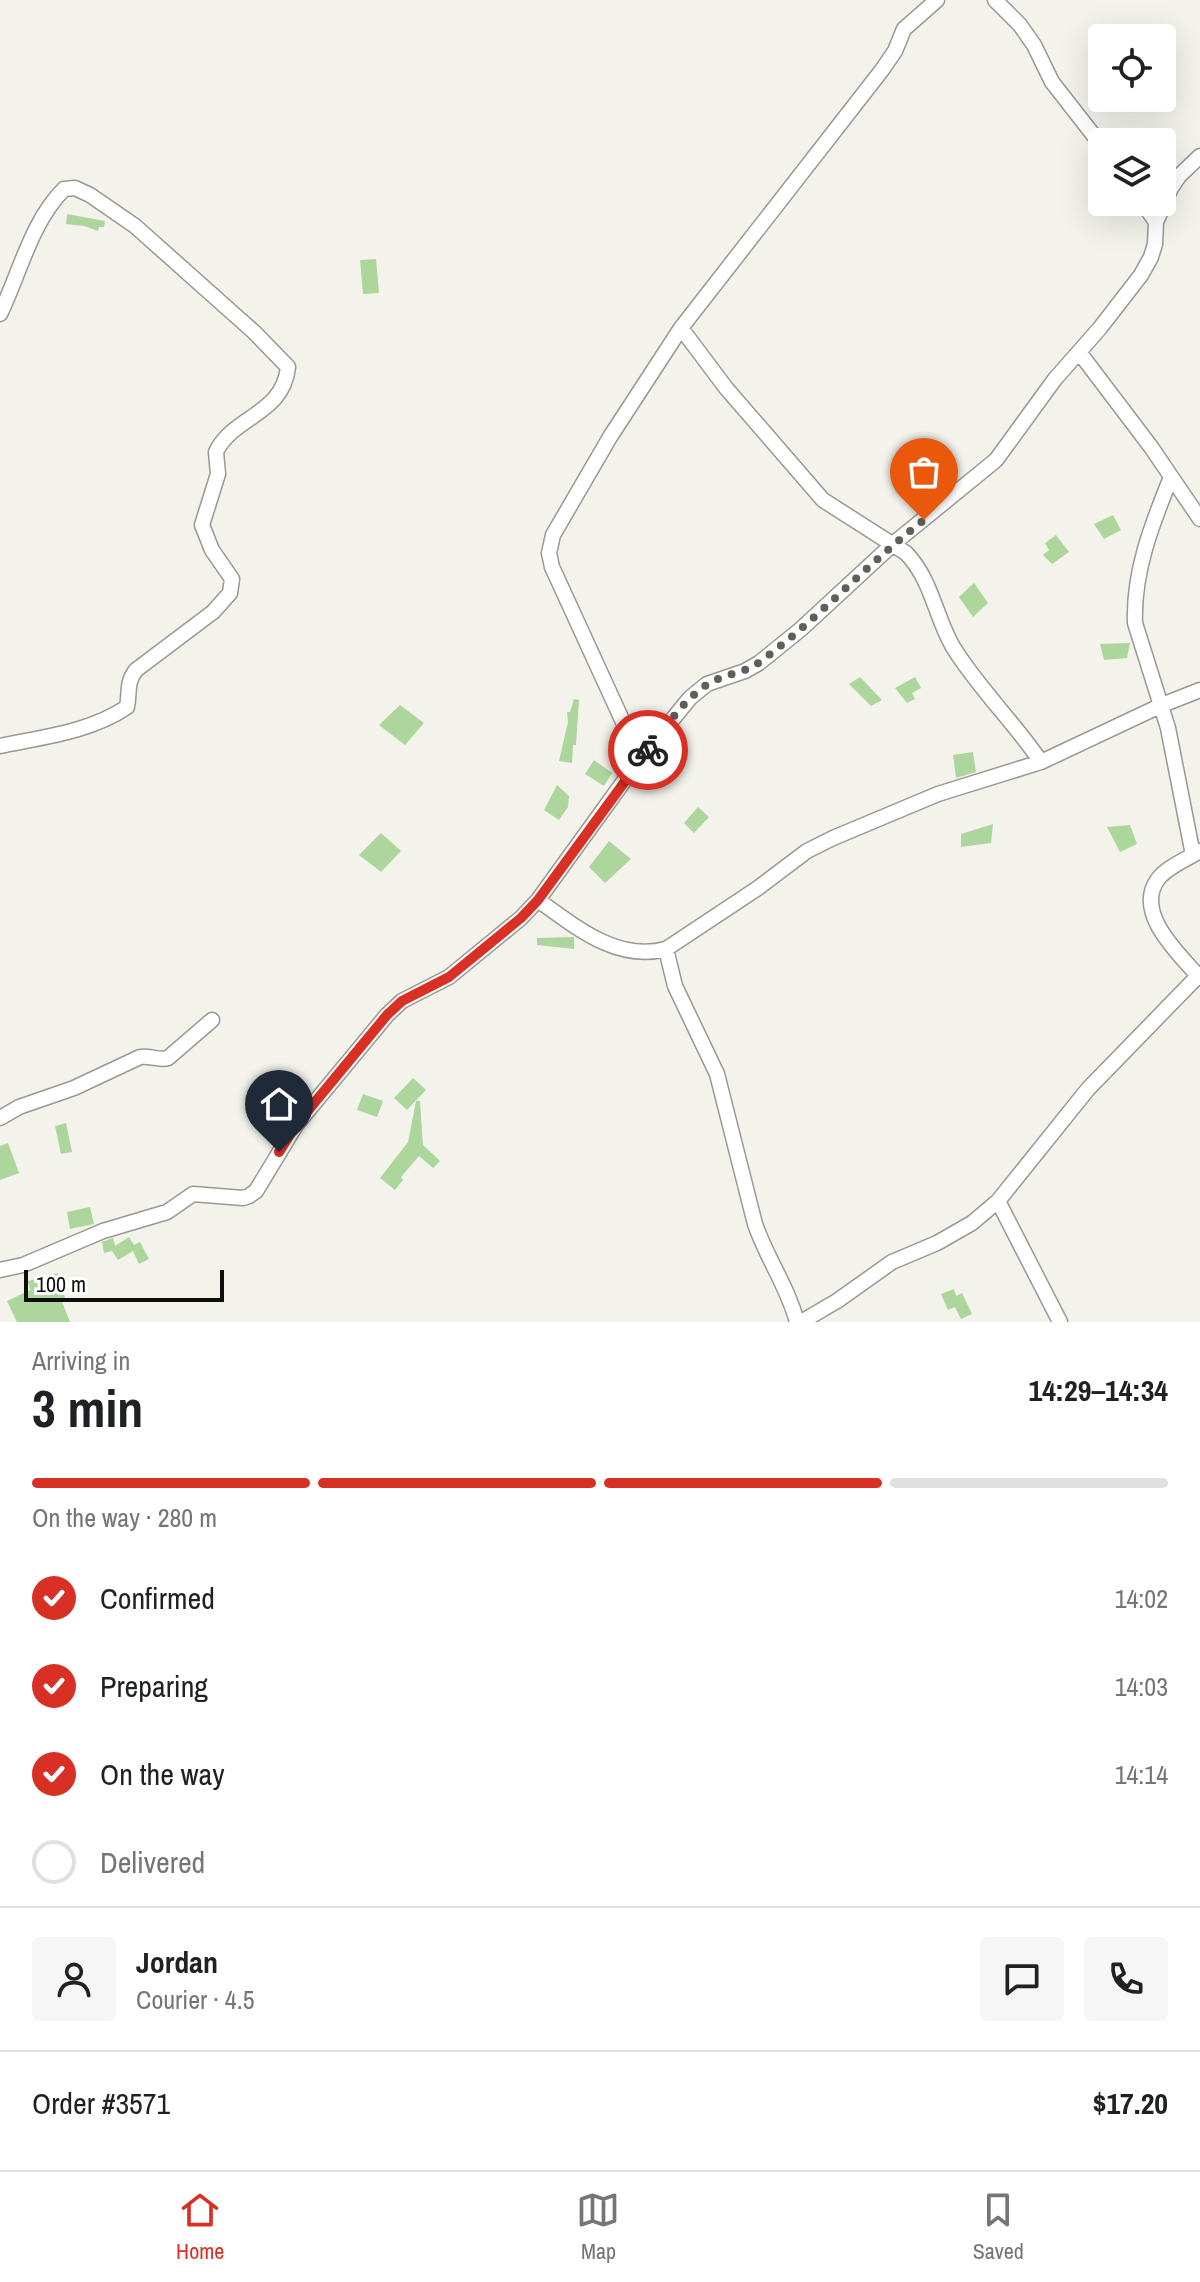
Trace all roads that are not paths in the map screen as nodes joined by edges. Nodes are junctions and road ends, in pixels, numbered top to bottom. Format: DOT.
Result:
graph roads {
  1 [pos="937,0"];
  2 [pos="995,0"];
  3 [pos="1088,128"];
  4 [pos="1200,156"];
  5 [pos="1152,216"];
  6 [pos="1156,222"];
  7 [pos="0,314"];
  8 [pos="681,328"];
  9 [pos="1079,352"];
  10 [pos="1171,477"];
  11 [pos="1199,515"];
  12 [pos="893,544"];
  13 [pos="1200,690"];
  14 [pos="1162,705"];
  15 [pos="0,746"];
  16 [pos="640,759"];
  17 [pos="1041,762"];
  18 [pos="1196,853"];
  19 [pos="538,900"];
  20 [pos="666,949"];
  21 [pos="1199,977"];
  22 [pos="212,1020"];
  23 [pos="0,1118"];
  24 [pos="998,1201"];
  25 [pos="0,1270"];
  26 [pos="799,1322"];
  27 [pos="1060,1322"];
  1 -- 8 [label="street"];
  2 -- 3 [label="street"];
  4 -- 6 [label="street"];
  5 -- 6 [label="street"];
  6 -- 9 [label="street"];
  7 -- 15 [label="street"];
  8 -- 12 [label="street"];
  8 -- 16 [label="street"];
  9 -- 10 [label="street"];
  9 -- 12 [label="street"];
  10 -- 11 [label="street"];
  10 -- 14 [label="street"];
  12 -- 16 [label="street"];
  12 -- 17 [label="street"];
  13 -- 14 [label="street"];
  14 -- 17 [label="street"];
  14 -- 18 [label="street"];
  16 -- 19 [label="street"];
  17 -- 20 [label="street"];
  18 -- 21 [label="street"];
  19 -- 20 [label="street"];
  19 -- 25 [label="street"];
  20 -- 26 [label="street"];
  21 -- 24 [label="street"];
  22 -- 23 [label="street"];
  24 -- 26 [label="street"];
  24 -- 27 [label="street"];
}
